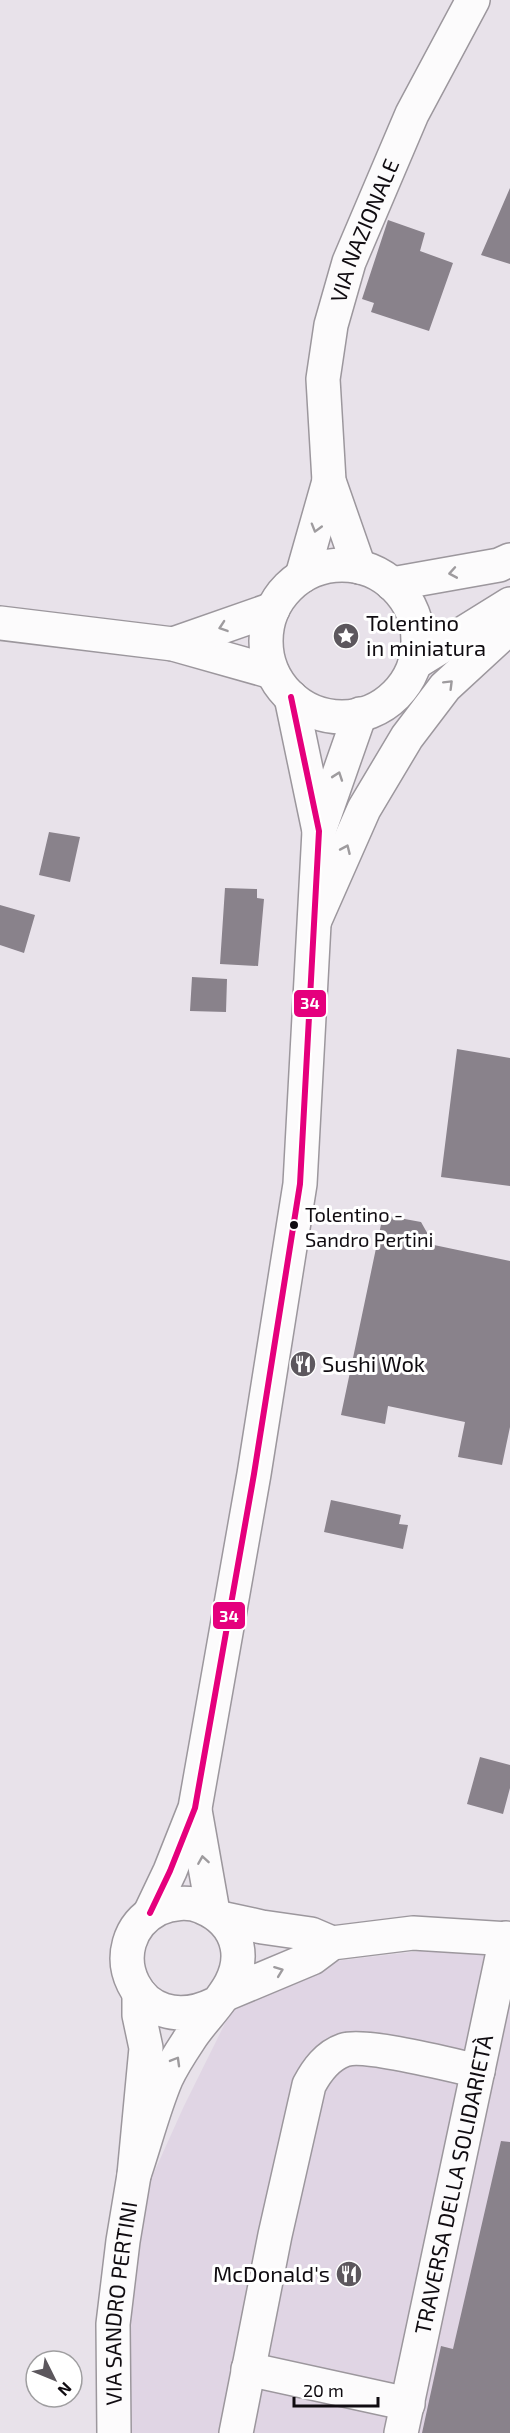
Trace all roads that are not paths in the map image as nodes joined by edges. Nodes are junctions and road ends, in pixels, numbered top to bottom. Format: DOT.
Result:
graph roads {
  1 [pos="473,0"];
  2 [pos="329,481"];
  3 [pos="510,560"];
  4 [pos="359,567"];
  5 [pos="302,576"];
  6 [pos="392,584"];
  7 [pos="510,604"];
  8 [pos="273,609"];
  9 [pos="0,623"];
  10 [pos="510,627"];
  11 [pos="173,644"];
  12 [pos="415,663"];
  13 [pos="282,685"];
  14 [pos="360,714"];
  15 [pos="319,831"];
  16 [pos="314,922"];
  17 [pos="195,1808"];
  18 [pos="150,1913"];
  19 [pos="217,1915"];
  20 [pos="508,1939"];
  21 [pos="332,1943"];
  22 [pos="139,1993"];
  23 [pos="220,1999"];
  24 [pos="478,2071"];
  25 [pos="134,2175"];
  26 [pos="248,2369"];
  27 [pos="404,2418"];
  28 [pos="114,2433"];
  29 [pos="236,2433"];
  1 -- 2 [label="main road, VIA NAZIONALE"];
  2 -- 4 [label="main road, VIA NAZIONALE"];
  2 -- 5 [label="main road, VIA NAZIONALE, one-way"];
  3 -- 6 [label="main road, one-way"];
  4 -- 5 [label="main road"];
  4 -- 6 [label="main road"];
  5 -- 8 [label="main road"];
  6 -- 12 [label="main road"];
  7 -- 12 [label="main road"];
  8 -- 11 [label="main road, one-way"];
  8 -- 13 [label="main road"];
  9 -- 11 [label="main road"];
  16 -- 10 [label="main road, one-way"];
  11 -- 13 [label="main road"];
  12 -- 14 [label="main road"];
  13 -- 14 [label="main road"];
  13 -- 15 [label="main road, VIA SANDRO PERTINI"];
  15 -- 14 [label="main road, VIA SANDRO PERTINI, one-way"];
  15 -- 16 [label="main road, VIA SANDRO PERTINI"];
  16 -- 17 [label="main road, VIA SANDRO PERTINI"];
  17 -- 18 [label="main road, VIA SANDRO PERTINI"];
  19 -- 17 [label="main road, VIA SANDRO PERTINI, one-way"];
  18 -- 19 [label="main road"];
  18 -- 22 [label="main road, VIA SANDRO PERTINI"];
  19 -- 21 [label="main road"];
  19 -- 23 [label="main road, VIA SANDRO PERTINI"];
  20 -- 21 [label="main road"];
  20 -- 24 [label="main road, TRAVERSA DELLA SOLIDARIETÀ"];
  23 -- 21 [label="main road, one-way"];
  22 -- 23 [label="main road"];
  22 -- 25 [label="main road, VIA SANDRO PERTINI"];
  25 -- 23 [label="main road, VIA SANDRO PERTINI, one-way"];
  24 -- 26 [label="main road"];
  24 -- 27 [label="main road, TRAVERSA DELLA SOLIDARIETÀ"];
  25 -- 28 [label="main road, VIA SANDRO PERTINI"];
  26 -- 27 [label="main road"];
  26 -- 29 [label="main road"];
}
